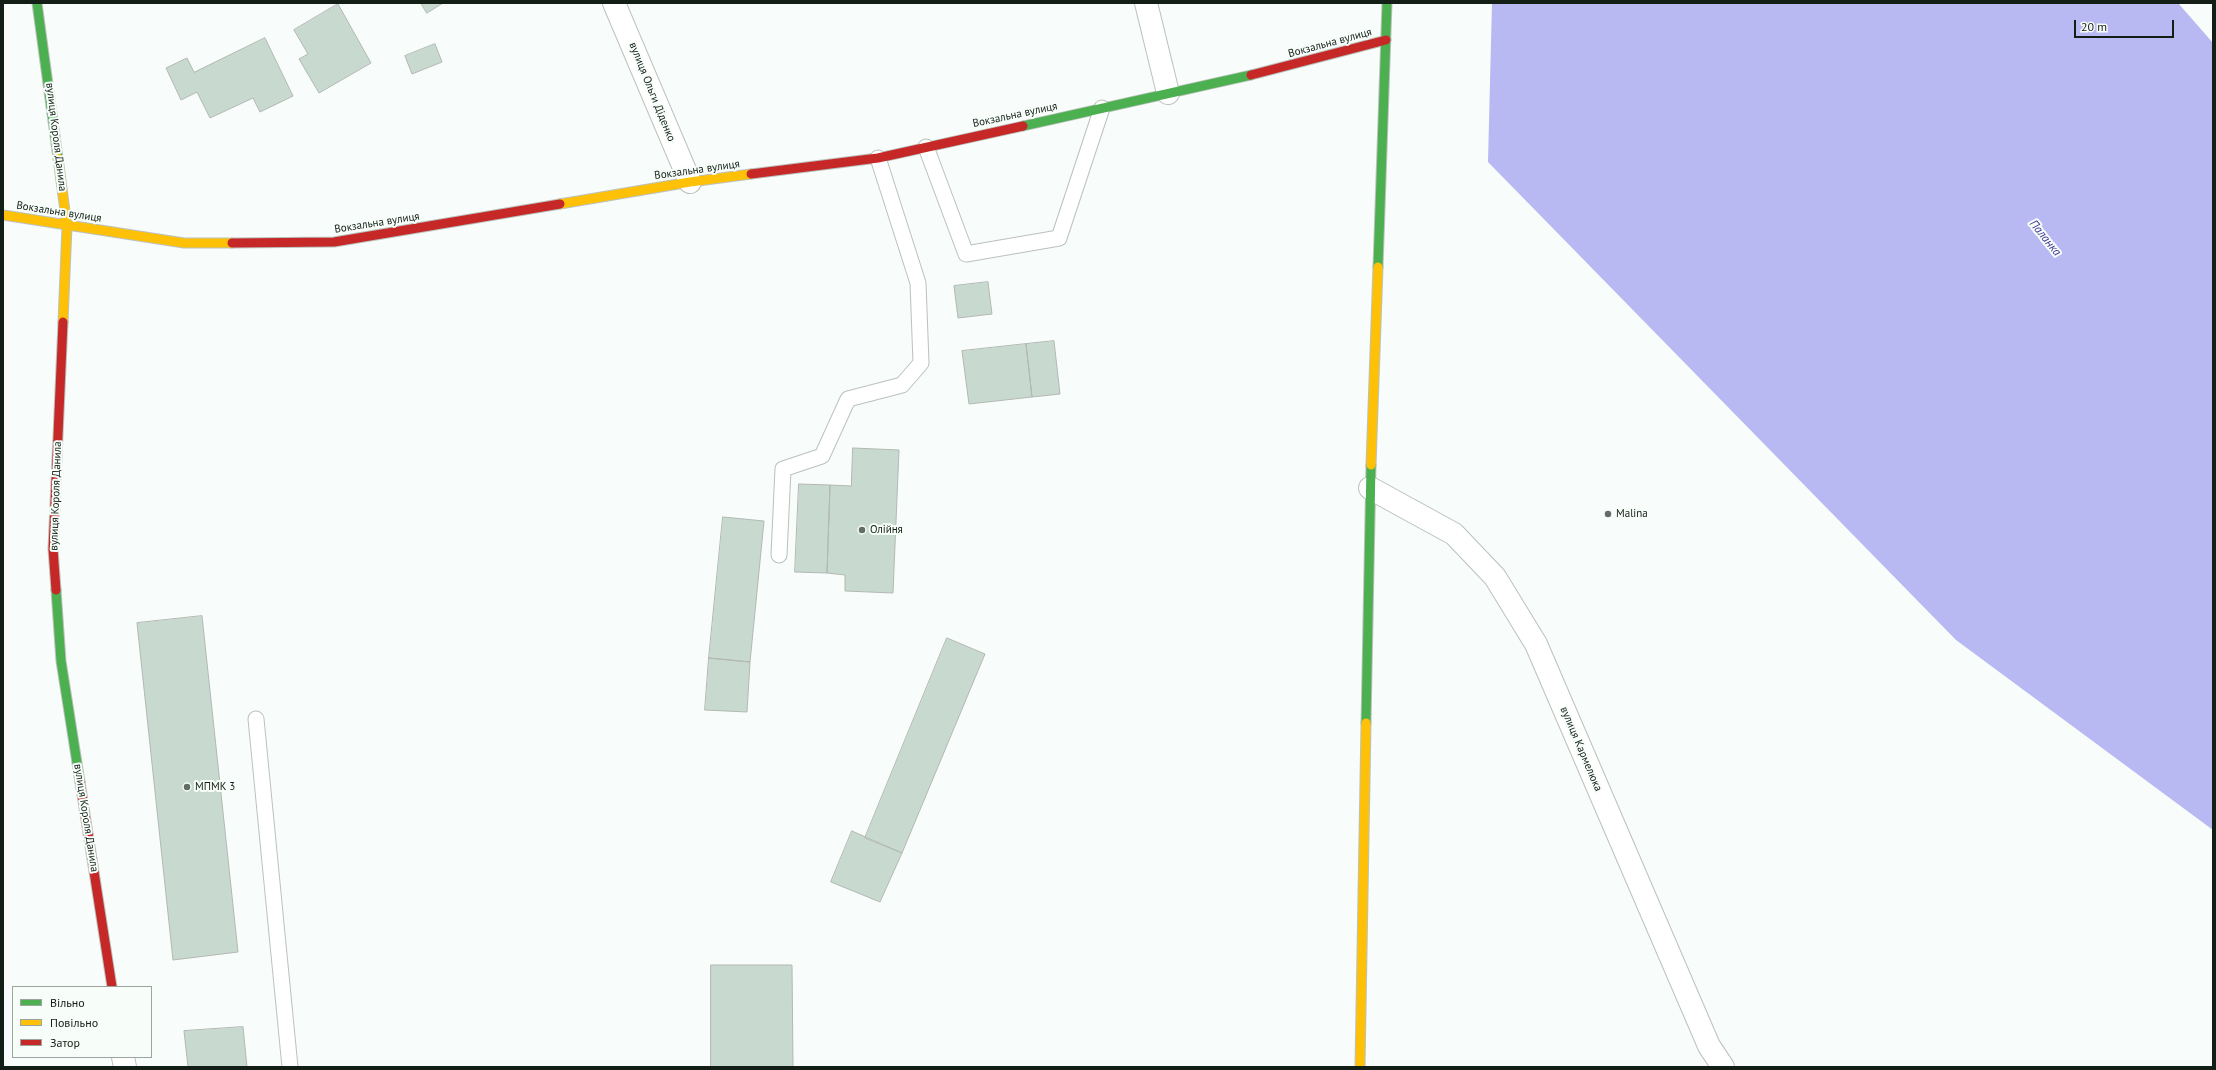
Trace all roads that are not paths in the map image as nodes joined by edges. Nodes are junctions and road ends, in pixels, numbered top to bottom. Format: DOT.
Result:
graph roads {
  1 [pos="37,3"];
  2 [pos="614,3"];
  3 [pos="1146,3"];
  4 [pos="1387,3"];
  5 [pos="1386,40"];
  6 [pos="1168,94"];
  7 [pos="1102,108"];
  8 [pos="926,147"];
  9 [pos="878,158"];
  10 [pos="690,182"];
  11 [pos="3,215"];
  12 [pos="68,226"];
  13 [pos="1370,488"];
  14 [pos="779,555"];
  15 [pos="256,719"];
  16 [pos="112,986"];
  17 [pos="290,1067"];
  18 [pos="1360,1067"];
  19 [pos="1723,1067"];
  1 -- 12 [label="main road, вулиця Короля Данила"];
  2 -- 10 [label="street, вулиця Ольги Діденко"];
  3 -- 6 [label="street"];
  4 -- 5 [label="main road"];
  5 -- 6 [label="main road, Вокзальна вулиця"];
  5 -- 13 [label="main road"];
  6 -- 7 [label="main road, Вокзальна вулиця"];
  7 -- 8 [label="main road, Вокзальна вулиця"];
  7 -- 8 [label="lane"];
  8 -- 9 [label="main road, Вокзальна вулиця"];
  9 -- 10 [label="main road, Вокзальна вулиця"];
  9 -- 14 [label="lane"];
  10 -- 12 [label="main road, Вокзальна вулиця"];
  11 -- 12 [label="main road, Вокзальна вулиця"];
  12 -- 16 [label="main road, вулиця Короля Данила"];
  13 -- 18 [label="main road"];
  13 -- 19 [label="street, вулиця Кармелюка"];
  15 -- 17 [label="lane"];
}
